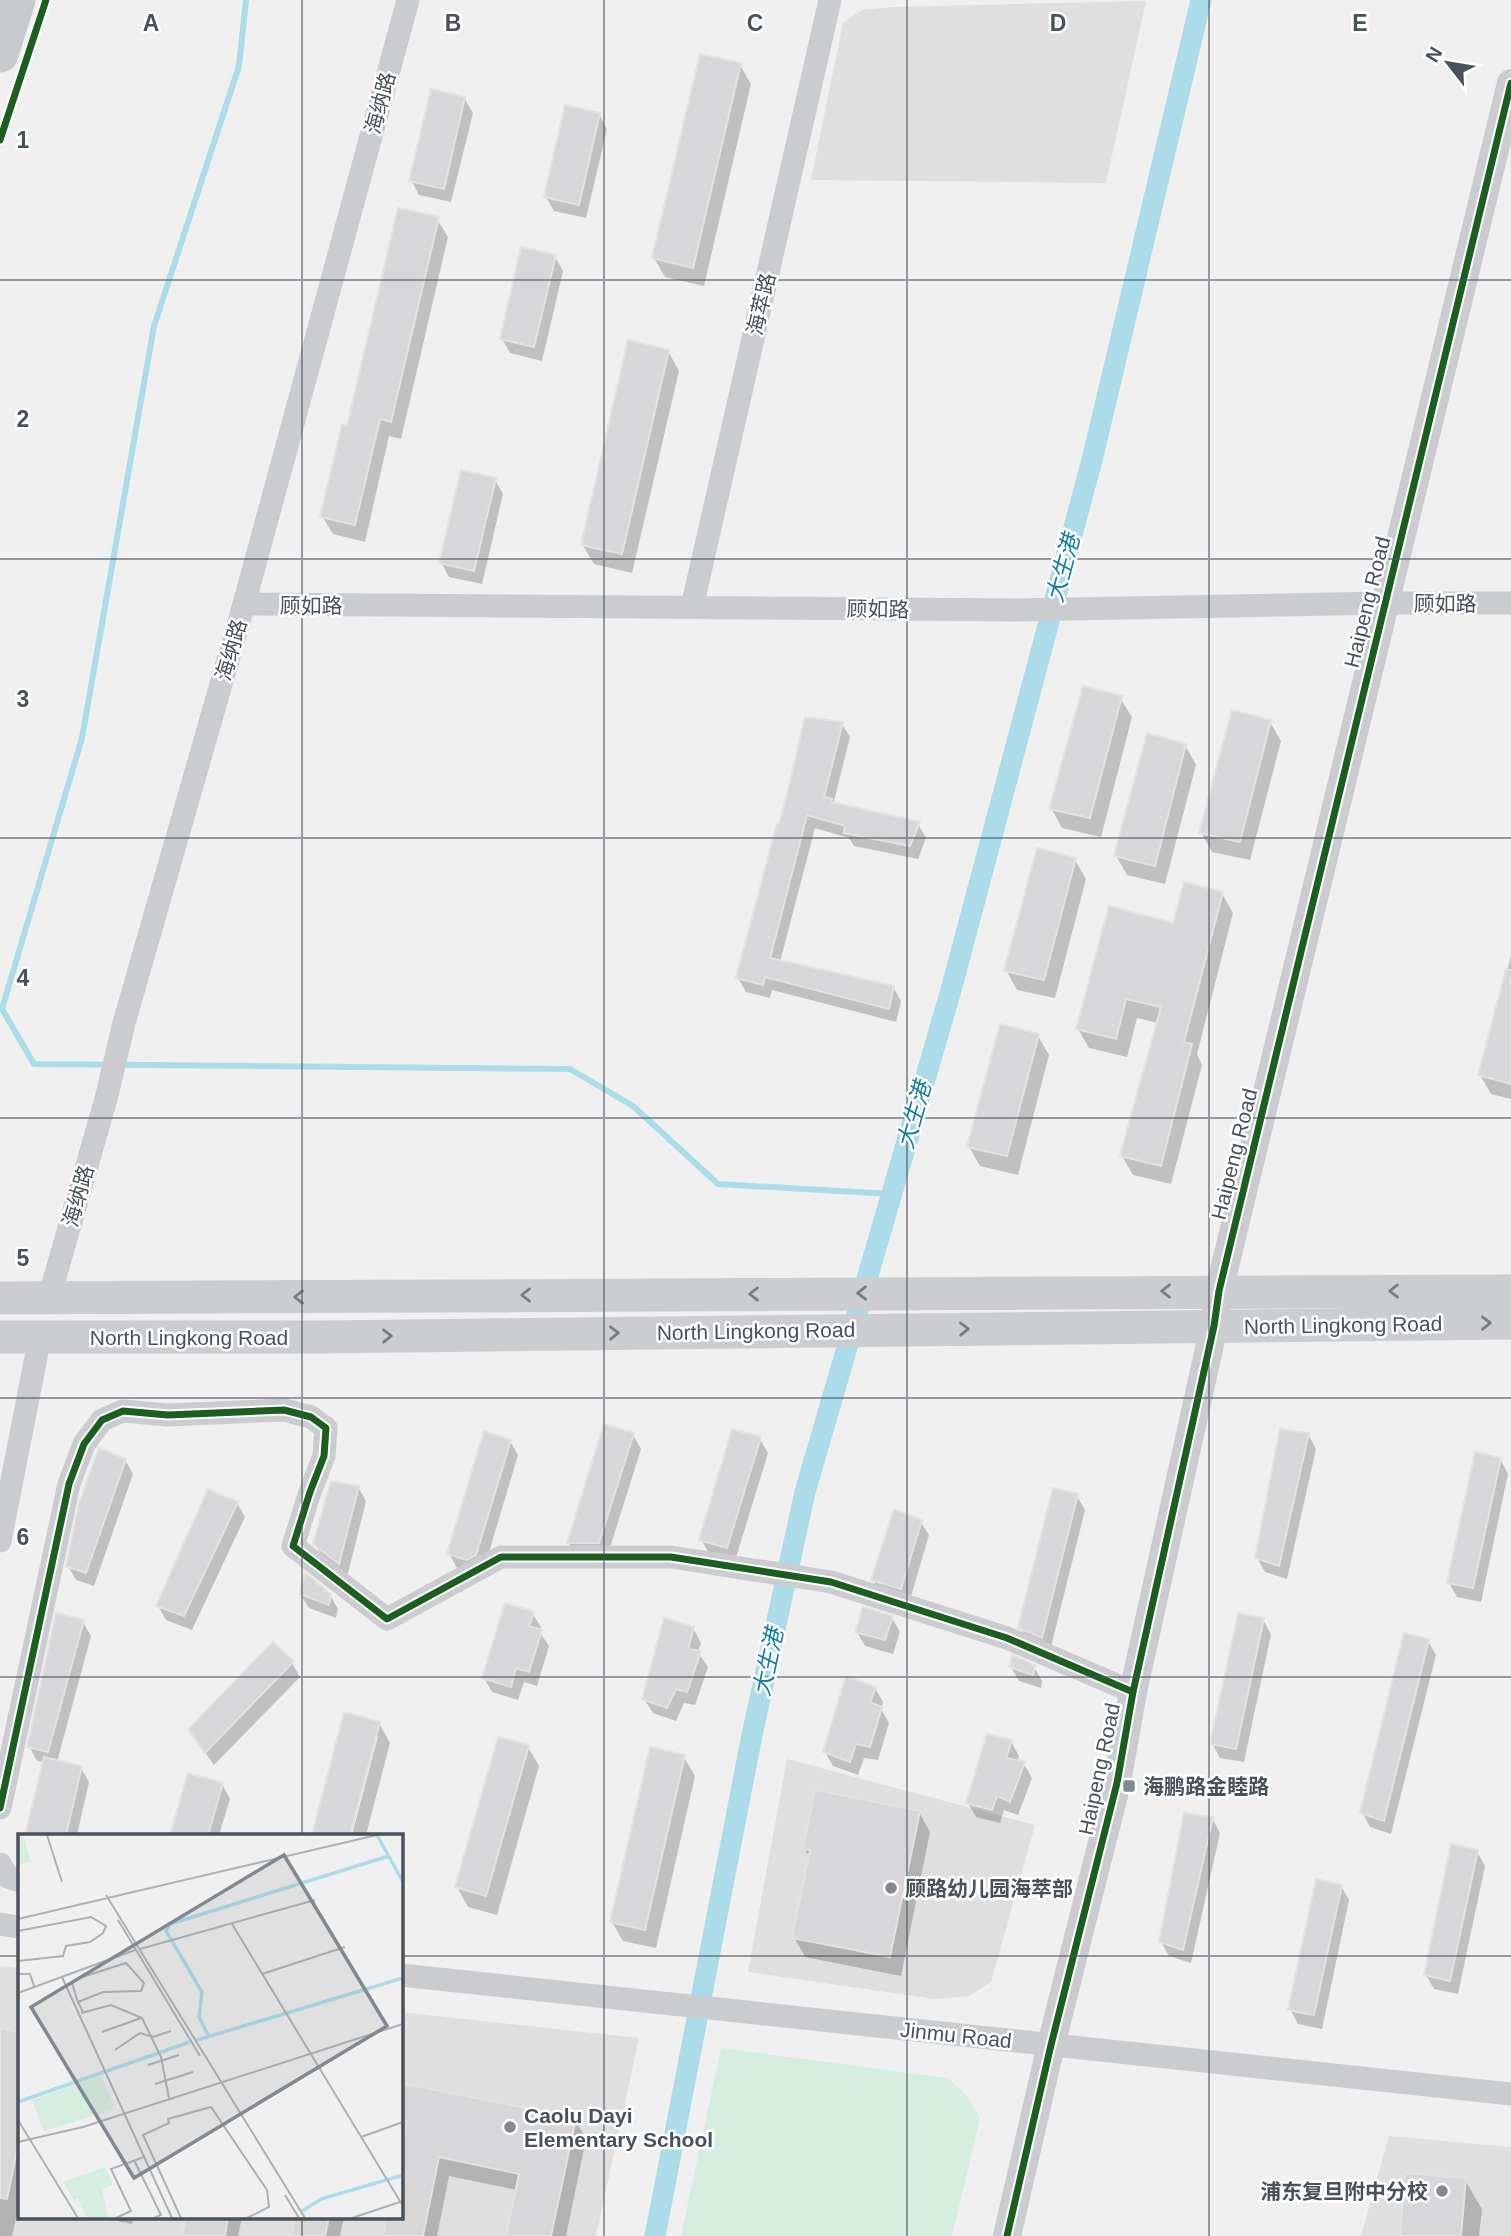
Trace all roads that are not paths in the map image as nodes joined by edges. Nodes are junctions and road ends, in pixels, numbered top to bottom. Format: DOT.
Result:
graph roads {
  1 [pos="17,0"];
  2 [pos="408,0"];
  3 [pos="830,0"];
  4 [pos="0,54"];
  5 [pos="1511,83"];
  6 [pos="1384,603"];
  7 [pos="1511,603"];
  8 [pos="244,604"];
  9 [pos="692,607"];
  10 [pos="1219,1291"];
  11 [pos="1511,1291"];
  12 [pos="0,1298"];
  13 [pos="49,1298"];
  14 [pos="1511,1323"];
  15 [pos="1214,1326"];
  16 [pos="0,1337"];
  17 [pos="40,1337"];
  18 [pos="0,1541"];
  19 [pos="1133,1692"];
  20 [pos="0,1808"];
  21 [pos="0,1864"];
  22 [pos="18,1881"];
  23 [pos="0,1924"];
  24 [pos="18,1927"];
  25 [pos="402,1975"];
  26 [pos="1051,2045"];
  27 [pos="1511,2094"];
  28 [pos="1007,2236"];
  1 -- 4 [label="main road"];
  2 -- 8 [label="street, 海纳路"];
  3 -- 9 [label="street, 海萃路"];
  5 -- 6 [label="street, Haipeng Road"];
  6 -- 7 [label="street, 顾如路"];
  6 -- 9 [label="street, 顾如路"];
  6 -- 10 [label="street, Haipeng Road"];
  8 -- 9 [label="street, 顾如路"];
  8 -- 13 [label="street, 海纳路"];
  11 -- 10 [label="main road, North Lingkong Road, one-way"];
  10 -- 13 [label="main road, North Lingkong Road, one-way"];
  10 -- 15 [label="street, Haipeng Road"];
  12 -- 13 [label="main road, North Lingkong Road"];
  15 -- 14 [label="main road, North Lingkong Road, one-way"];
  17 -- 15 [label="main road, North Lingkong Road, one-way"];
  15 -- 19 [label="street, Haipeng Road"];
  16 -- 17 [label="main road, North Lingkong Road"];
  17 -- 18 [label="street"];
  19 -- 20 [label="street"];
  19 -- 26 [label="street, Haipeng Road"];
  21 -- 22 [label="street"];
  23 -- 24 [label="street"];
  25 -- 26 [label="street, Jinmu Road"];
  26 -- 27 [label="street, Jinmu Road"];
  26 -- 28 [label="street, Haipeng Road"];
}
